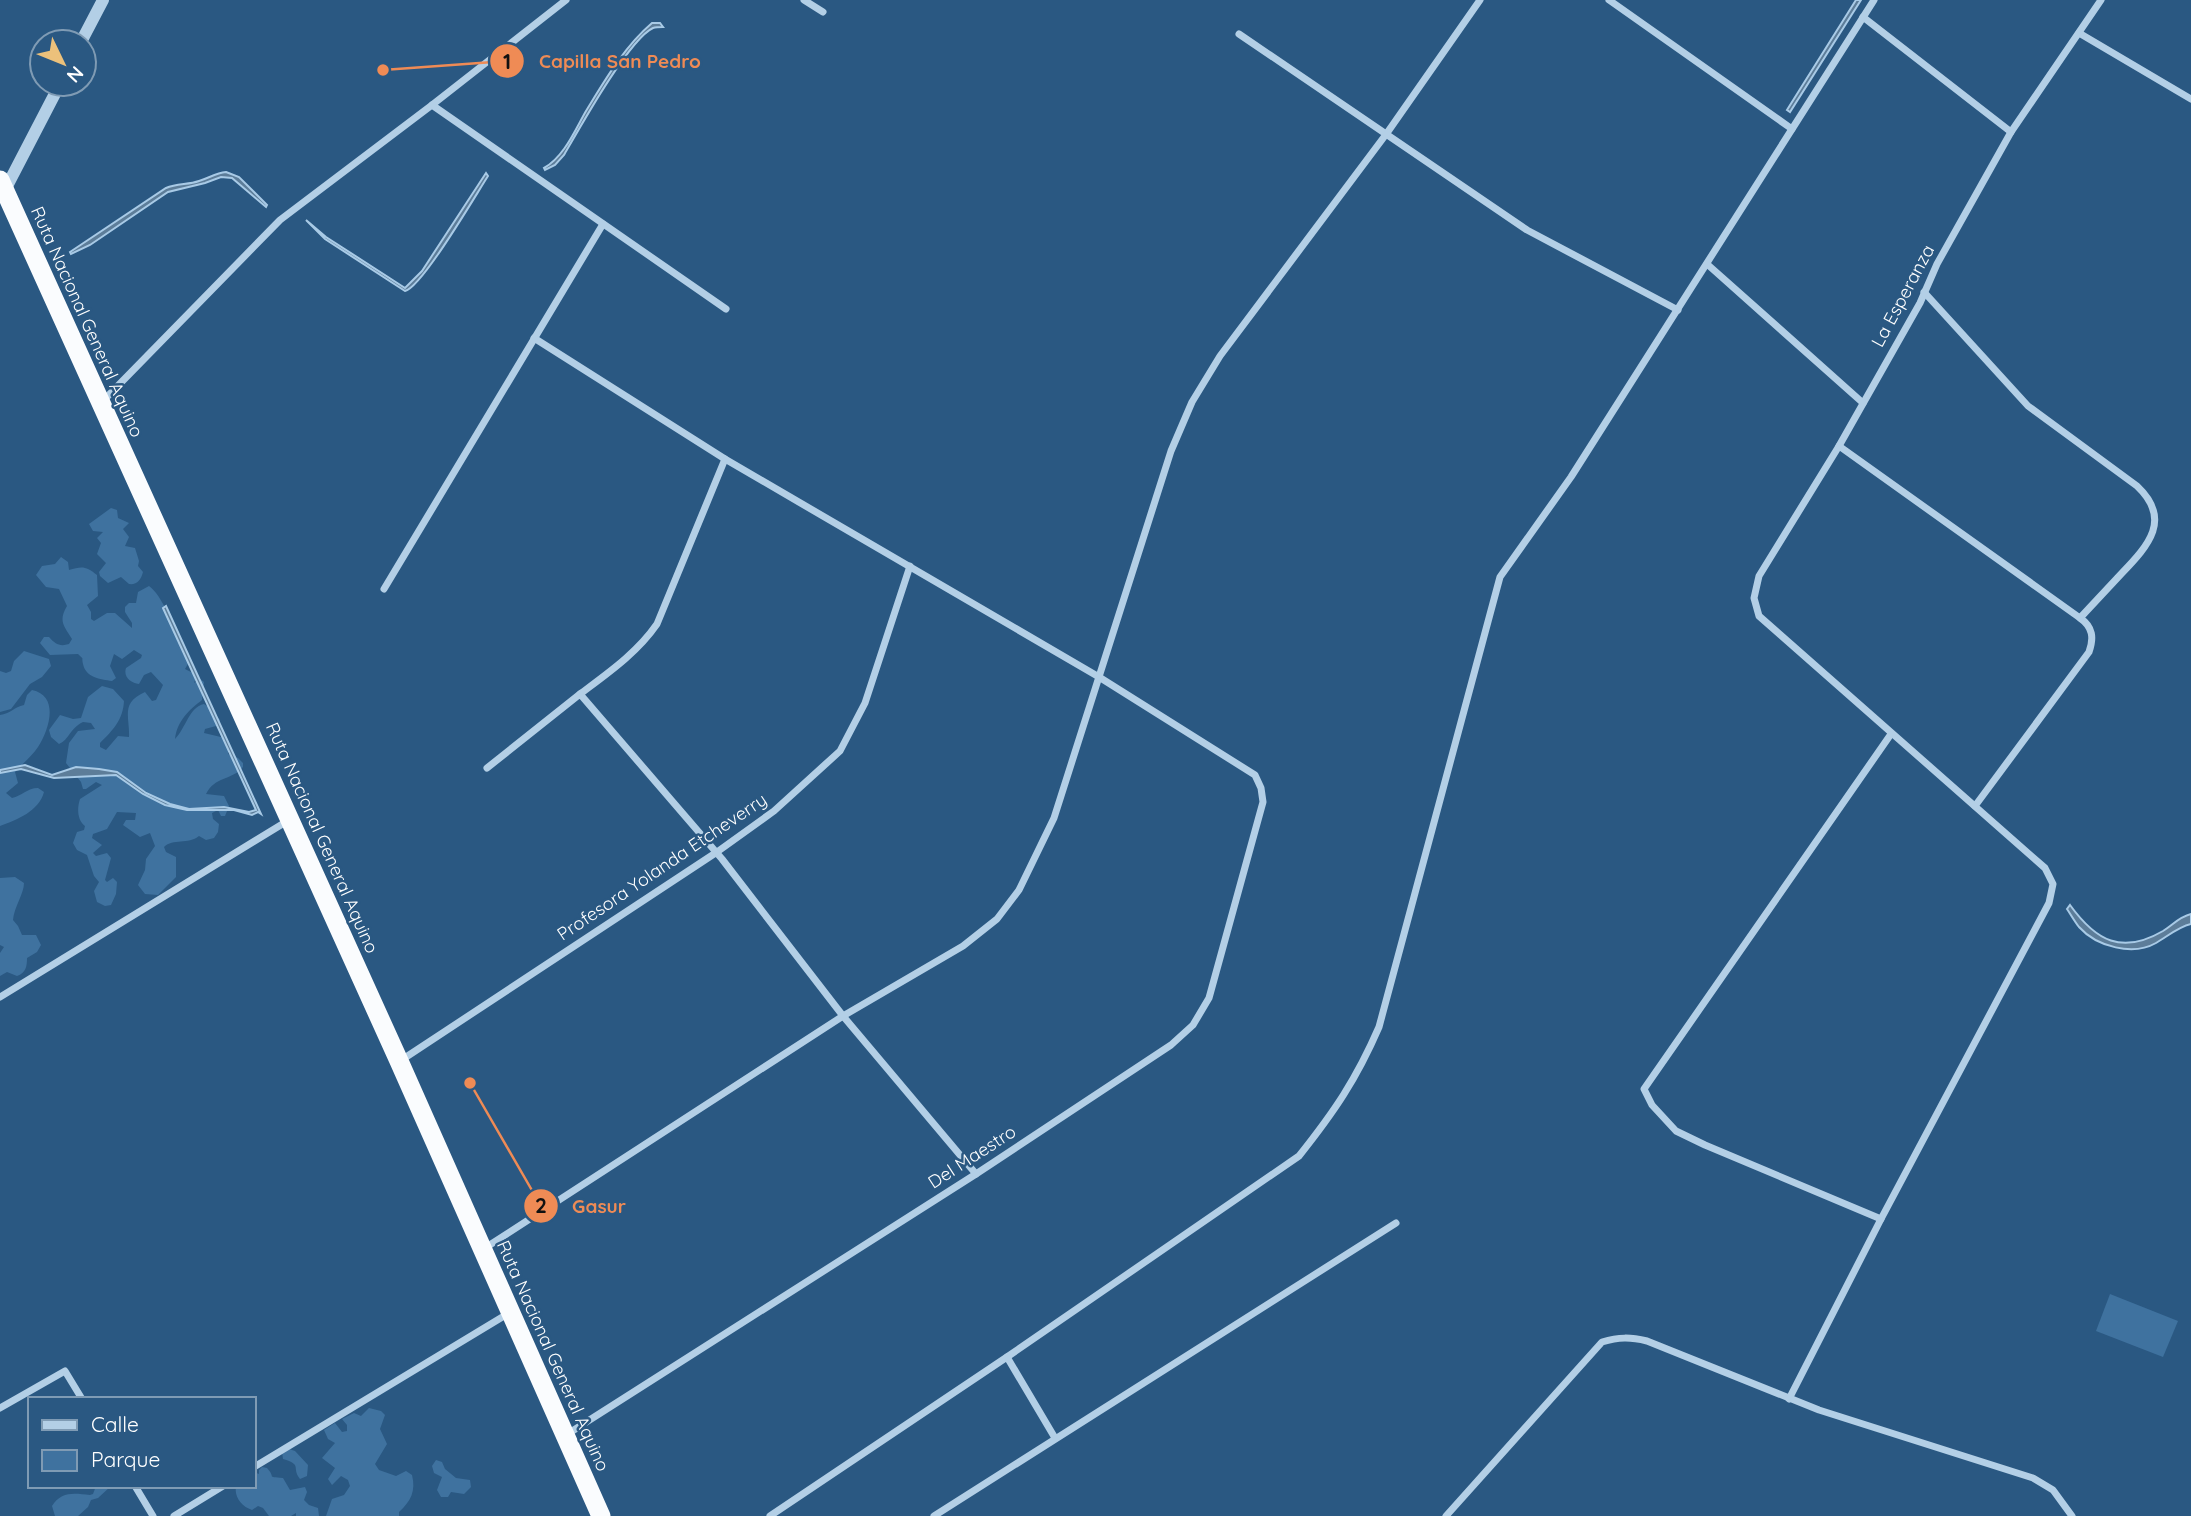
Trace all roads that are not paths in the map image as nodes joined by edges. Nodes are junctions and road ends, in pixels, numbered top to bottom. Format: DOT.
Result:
graph roads {
  1 [pos="103,0"];
  2 [pos="566,0"];
  3 [pos="804,0"];
  4 [pos="1480,0"];
  5 [pos="1609,0"];
  6 [pos="1874,0"];
  7 [pos="2101,0"];
  8 [pos="823,12"];
  9 [pos="1863,17"];
  10 [pos="89,28"];
  11 [pos="2079,33"];
  12 [pos="1239,34"];
  13 [pos="52,98"];
  14 [pos="2191,99"];
  15 [pos="432,106"];
  16 [pos="1792,129"];
  17 [pos="2011,132"];
  18 [pos="1387,133"];
  19 [pos="3,185"];
  20 [pos="603,224"];
  21 [pos="1707,264"];
  22 [pos="1924,292"];
  23 [pos="726,309"];
  24 [pos="1678,310"];
  25 [pos="534,338"];
  26 [pos="101,403"];
  27 [pos="1863,403"];
  28 [pos="1839,446"];
  29 [pos="725,459"];
  30 [pos="911,566"];
  31 [pos="384,589"];
  32 [pos="2080,618"];
  33 [pos="1099,677"];
  34 [pos="580,694"];
  35 [pos="1891,734"];
  36 [pos="487,768"];
  37 [pos="1975,806"];
  38 [pos="290,819"];
  39 [pos="716,852"];
  40 [pos="0,997"];
  41 [pos="843,1016"];
  42 [pos="399,1061"];
  43 [pos="976,1174"];
  44 [pos="1881,1219"];
  45 [pos="1396,1223"];
  46 [pos="483,1250"];
  47 [pos="510,1312"];
  48 [pos="1007,1357"];
  49 [pos="81,1397"];
  50 [pos="1789,1399"];
  51 [pos="0,1408"];
  52 [pos="565,1436"];
  53 [pos="1055,1438"];
  54 [pos="256,1466"];
  55 [pos="136,1488"];
  56 [pos="220,1488"];
  57 [pos="153,1516"];
  58 [pos="174,1516"];
  59 [pos="601,1516"];
  60 [pos="770,1516"];
  61 [pos="934,1516"];
  62 [pos="1446,1516"];
  63 [pos="2072,1516"];
  1 -- 10 [label="street"];
  2 -- 15 [label="street"];
  3 -- 8 [label="street"];
  4 -- 18 [label="street"];
  5 -- 16 [label="street"];
  6 -- 9 [label="street"];
  7 -- 11 [label="street, La Esperanza"];
  9 -- 16 [label="street"];
  9 -- 17 [label="street"];
  11 -- 14 [label="street"];
  11 -- 17 [label="street, La Esperanza"];
  12 -- 18 [label="street"];
  13 -- 19 [label="street"];
  15 -- 20 [label="street"];
  15 -- 26 [label="street"];
  16 -- 21 [label="street"];
  17 -- 22 [label="street, La Esperanza"];
  18 -- 24 [label="street"];
  18 -- 33 [label="street"];
  19 -- 26 [label="highway, Ruta Nacional General Aquino"];
  20 -- 23 [label="street"];
  20 -- 25 [label="street"];
  21 -- 24 [label="street"];
  21 -- 27 [label="street"];
  22 -- 27 [label="street, La Esperanza"];
  22 -- 32 [label="street"];
  24 -- 48 [label="street"];
  25 -- 29 [label="street"];
  25 -- 31 [label="street"];
  26 -- 38 [label="highway, Ruta Nacional General Aquino"];
  27 -- 28 [label="street, La Esperanza"];
  28 -- 32 [label="street"];
  28 -- 35 [label="street, La Esperanza"];
  29 -- 30 [label="street"];
  29 -- 34 [label="street"];
  30 -- 33 [label="street"];
  30 -- 39 [label="street, Profesora Yolanda Etcheverry"];
  32 -- 37 [label="street"];
  33 -- 41 [label="street"];
  33 -- 43 [label="street, Del Maestro"];
  34 -- 36 [label="street"];
  34 -- 39 [label="street"];
  35 -- 37 [label="street"];
  35 -- 44 [label="street"];
  37 -- 44 [label="street"];
  38 -- 40 [label="street"];
  38 -- 42 [label="highway, Ruta Nacional General Aquino"];
  39 -- 41 [label="street"];
  39 -- 42 [label="street, Profesora Yolanda Etcheverry"];
  41 -- 43 [label="street"];
  41 -- 46 [label="street"];
  42 -- 46 [label="highway, Ruta Nacional General Aquino"];
  43 -- 52 [label="street, Del Maestro"];
  44 -- 50 [label="street"];
  45 -- 53 [label="street"];
  46 -- 47 [label="highway, Ruta Nacional General Aquino"];
  47 -- 52 [label="highway, Ruta Nacional General Aquino"];
  47 -- 54 [label="street"];
  48 -- 53 [label="street"];
  48 -- 60 [label="street"];
  49 -- 51 [label="street"];
  50 -- 62 [label="street"];
  50 -- 63 [label="street"];
  52 -- 59 [label="highway, Ruta Nacional General Aquino"];
  53 -- 61 [label="street"];
  55 -- 57 [label="street"];
  56 -- 58 [label="street"];
}
